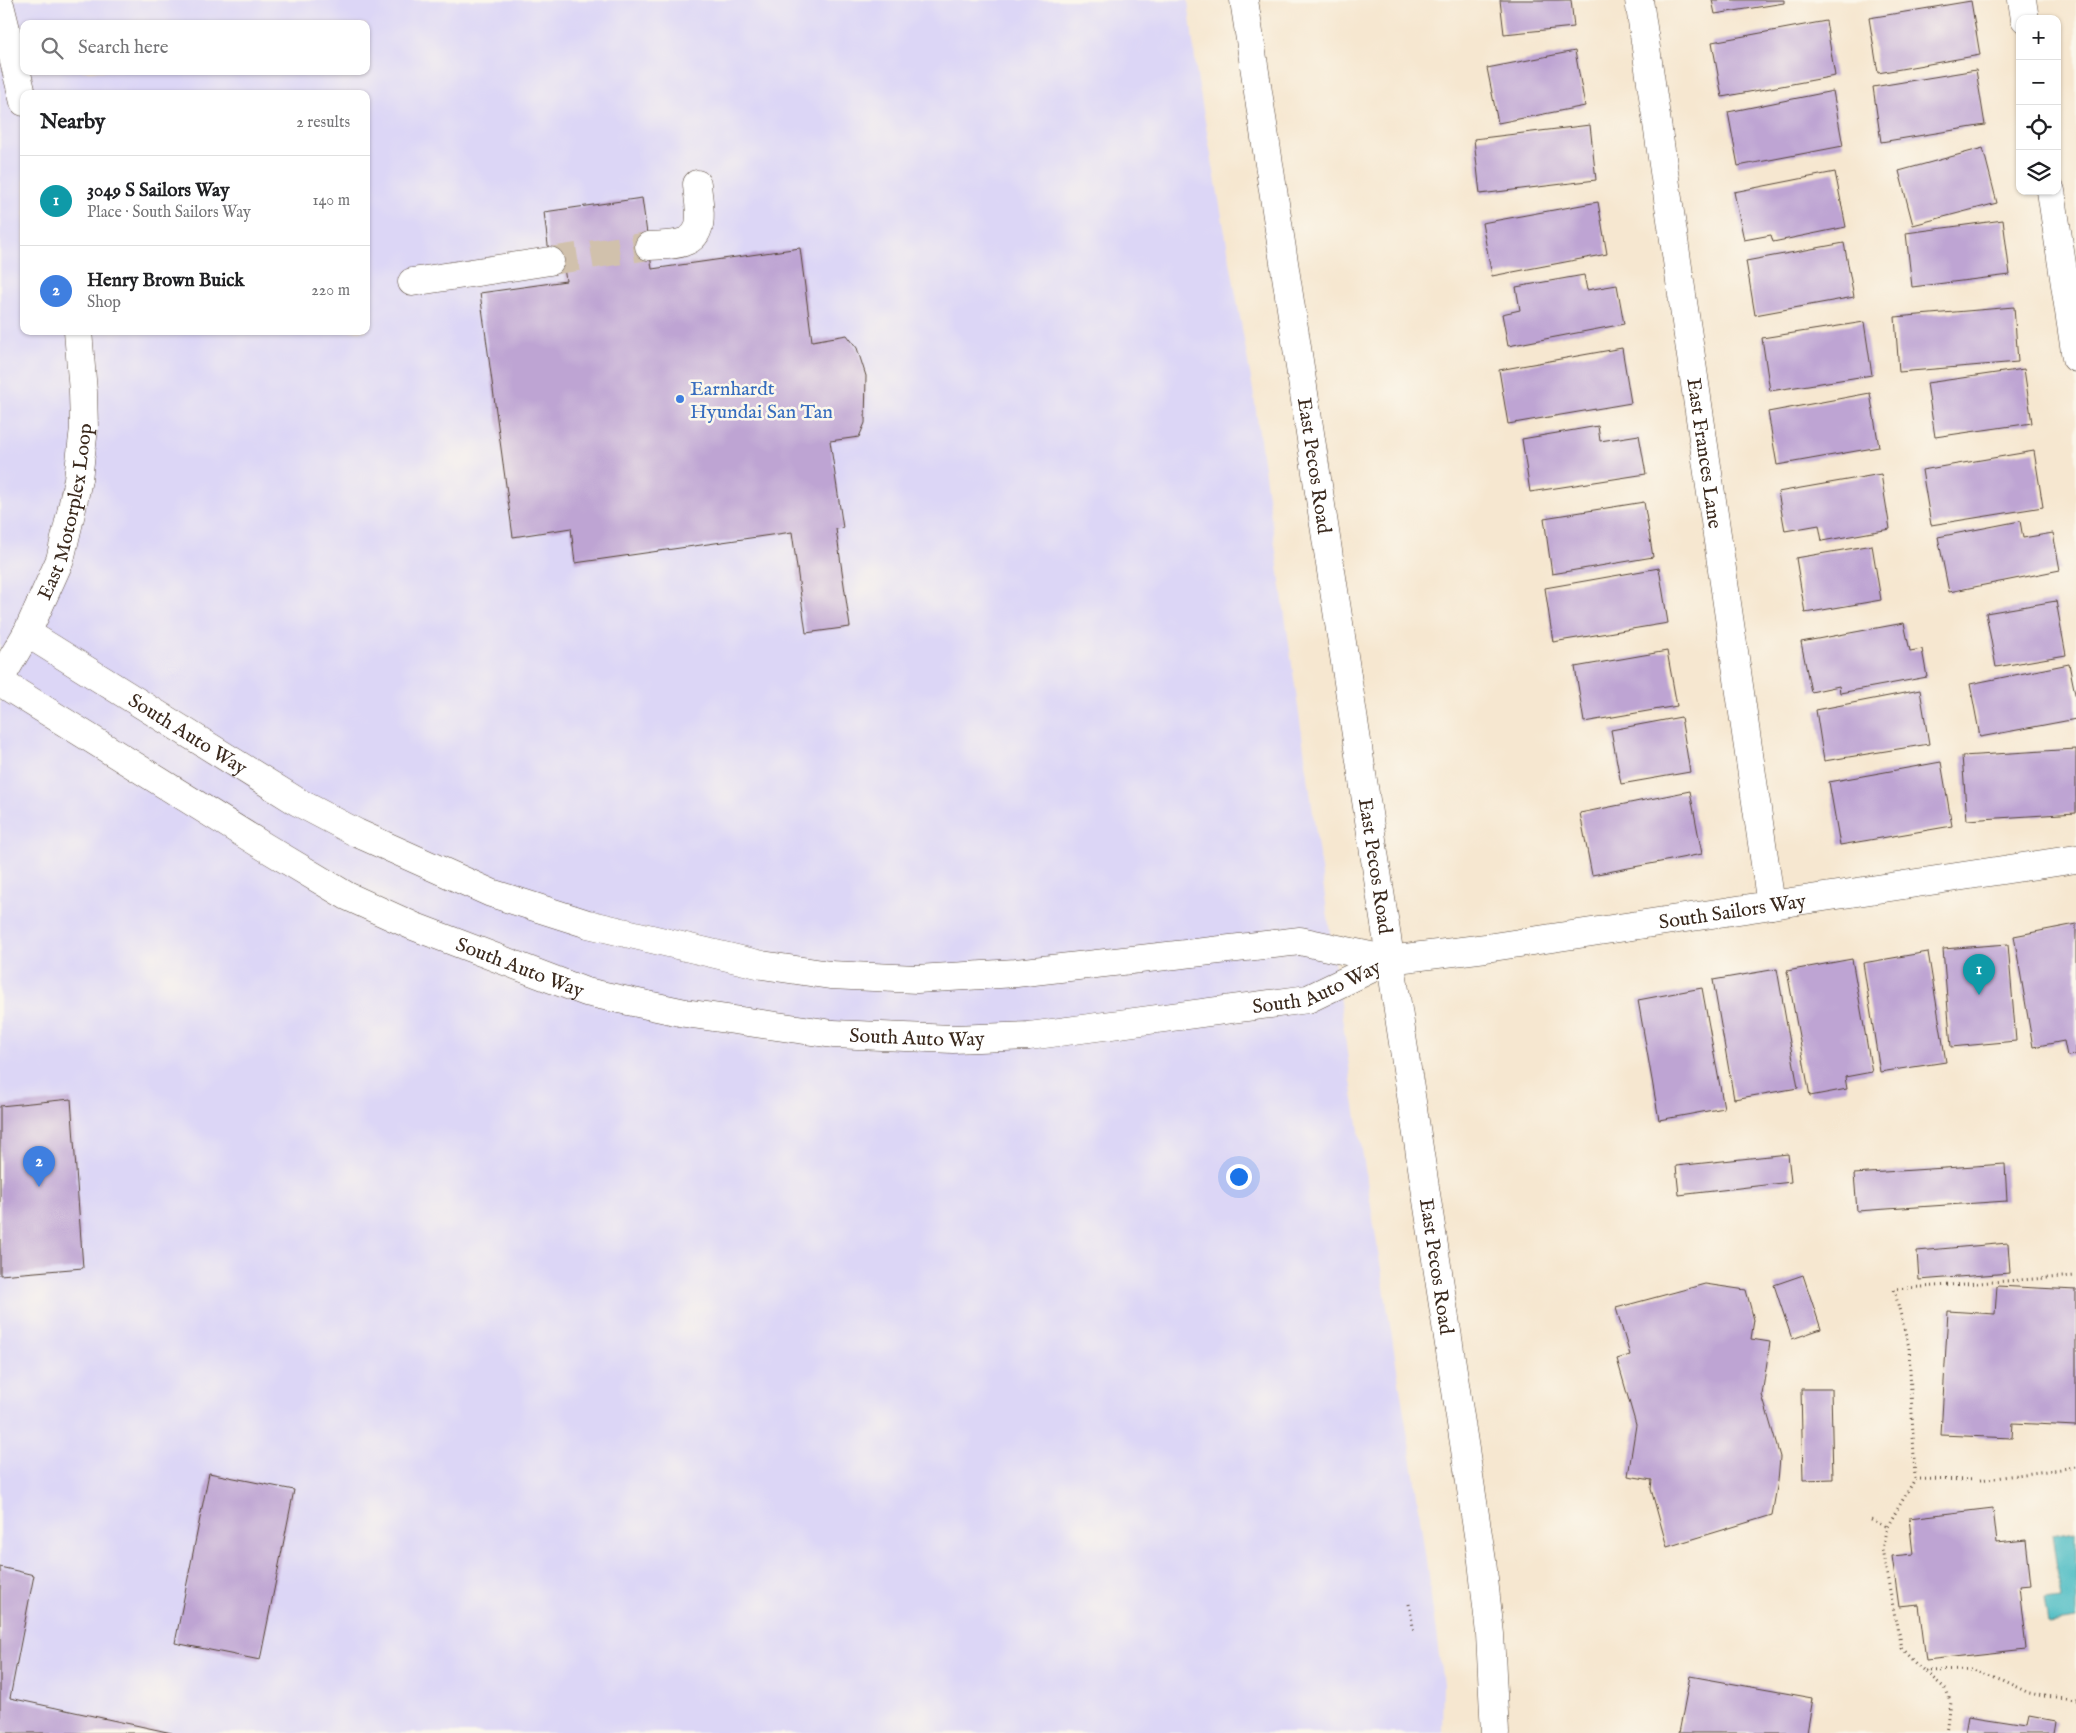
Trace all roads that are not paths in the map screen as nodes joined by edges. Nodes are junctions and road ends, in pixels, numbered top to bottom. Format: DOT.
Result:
graph roads {
  1 [pos="1244,0"];
  2 [pos="1639,0"];
  3 [pos="2022,0"];
  4 [pos="0,5"];
  5 [pos="2024,15"];
  6 [pos="21,90"];
  7 [pos="697,184"];
  8 [pos="2052,195"];
  9 [pos="649,246"];
  10 [pos="550,261"];
  11 [pos="412,282"];
  12 [pos="78,335"];
  13 [pos="2076,358"];
  14 [pos="27,633"];
  15 [pos="0,680"];
  16 [pos="2076,859"];
  17 [pos="1771,905"];
  18 [pos="1389,960"];
  19 [pos="1495,1733"];
  1 -- 18 [label="street, East Pecos Road"];
  2 -- 17 [label="street, East Frances Lane"];
  3 -- 5 [label="street"];
  4 -- 6 [label="street"];
  7 -- 9 [label="street"];
  8 -- 13 [label="street"];
  10 -- 11 [label="street"];
  12 -- 14 [label="street, East Motorplex Loop"];
  14 -- 15 [label="street, East Motorplex Loop"];
  14 -- 18 [label="street, South Auto Way"];
  15 -- 18 [label="street, South Auto Way"];
  16 -- 17 [label="street, South Sailors Way"];
  17 -- 18 [label="street, South Sailors Way"];
  18 -- 19 [label="street, East Pecos Road"];
}
